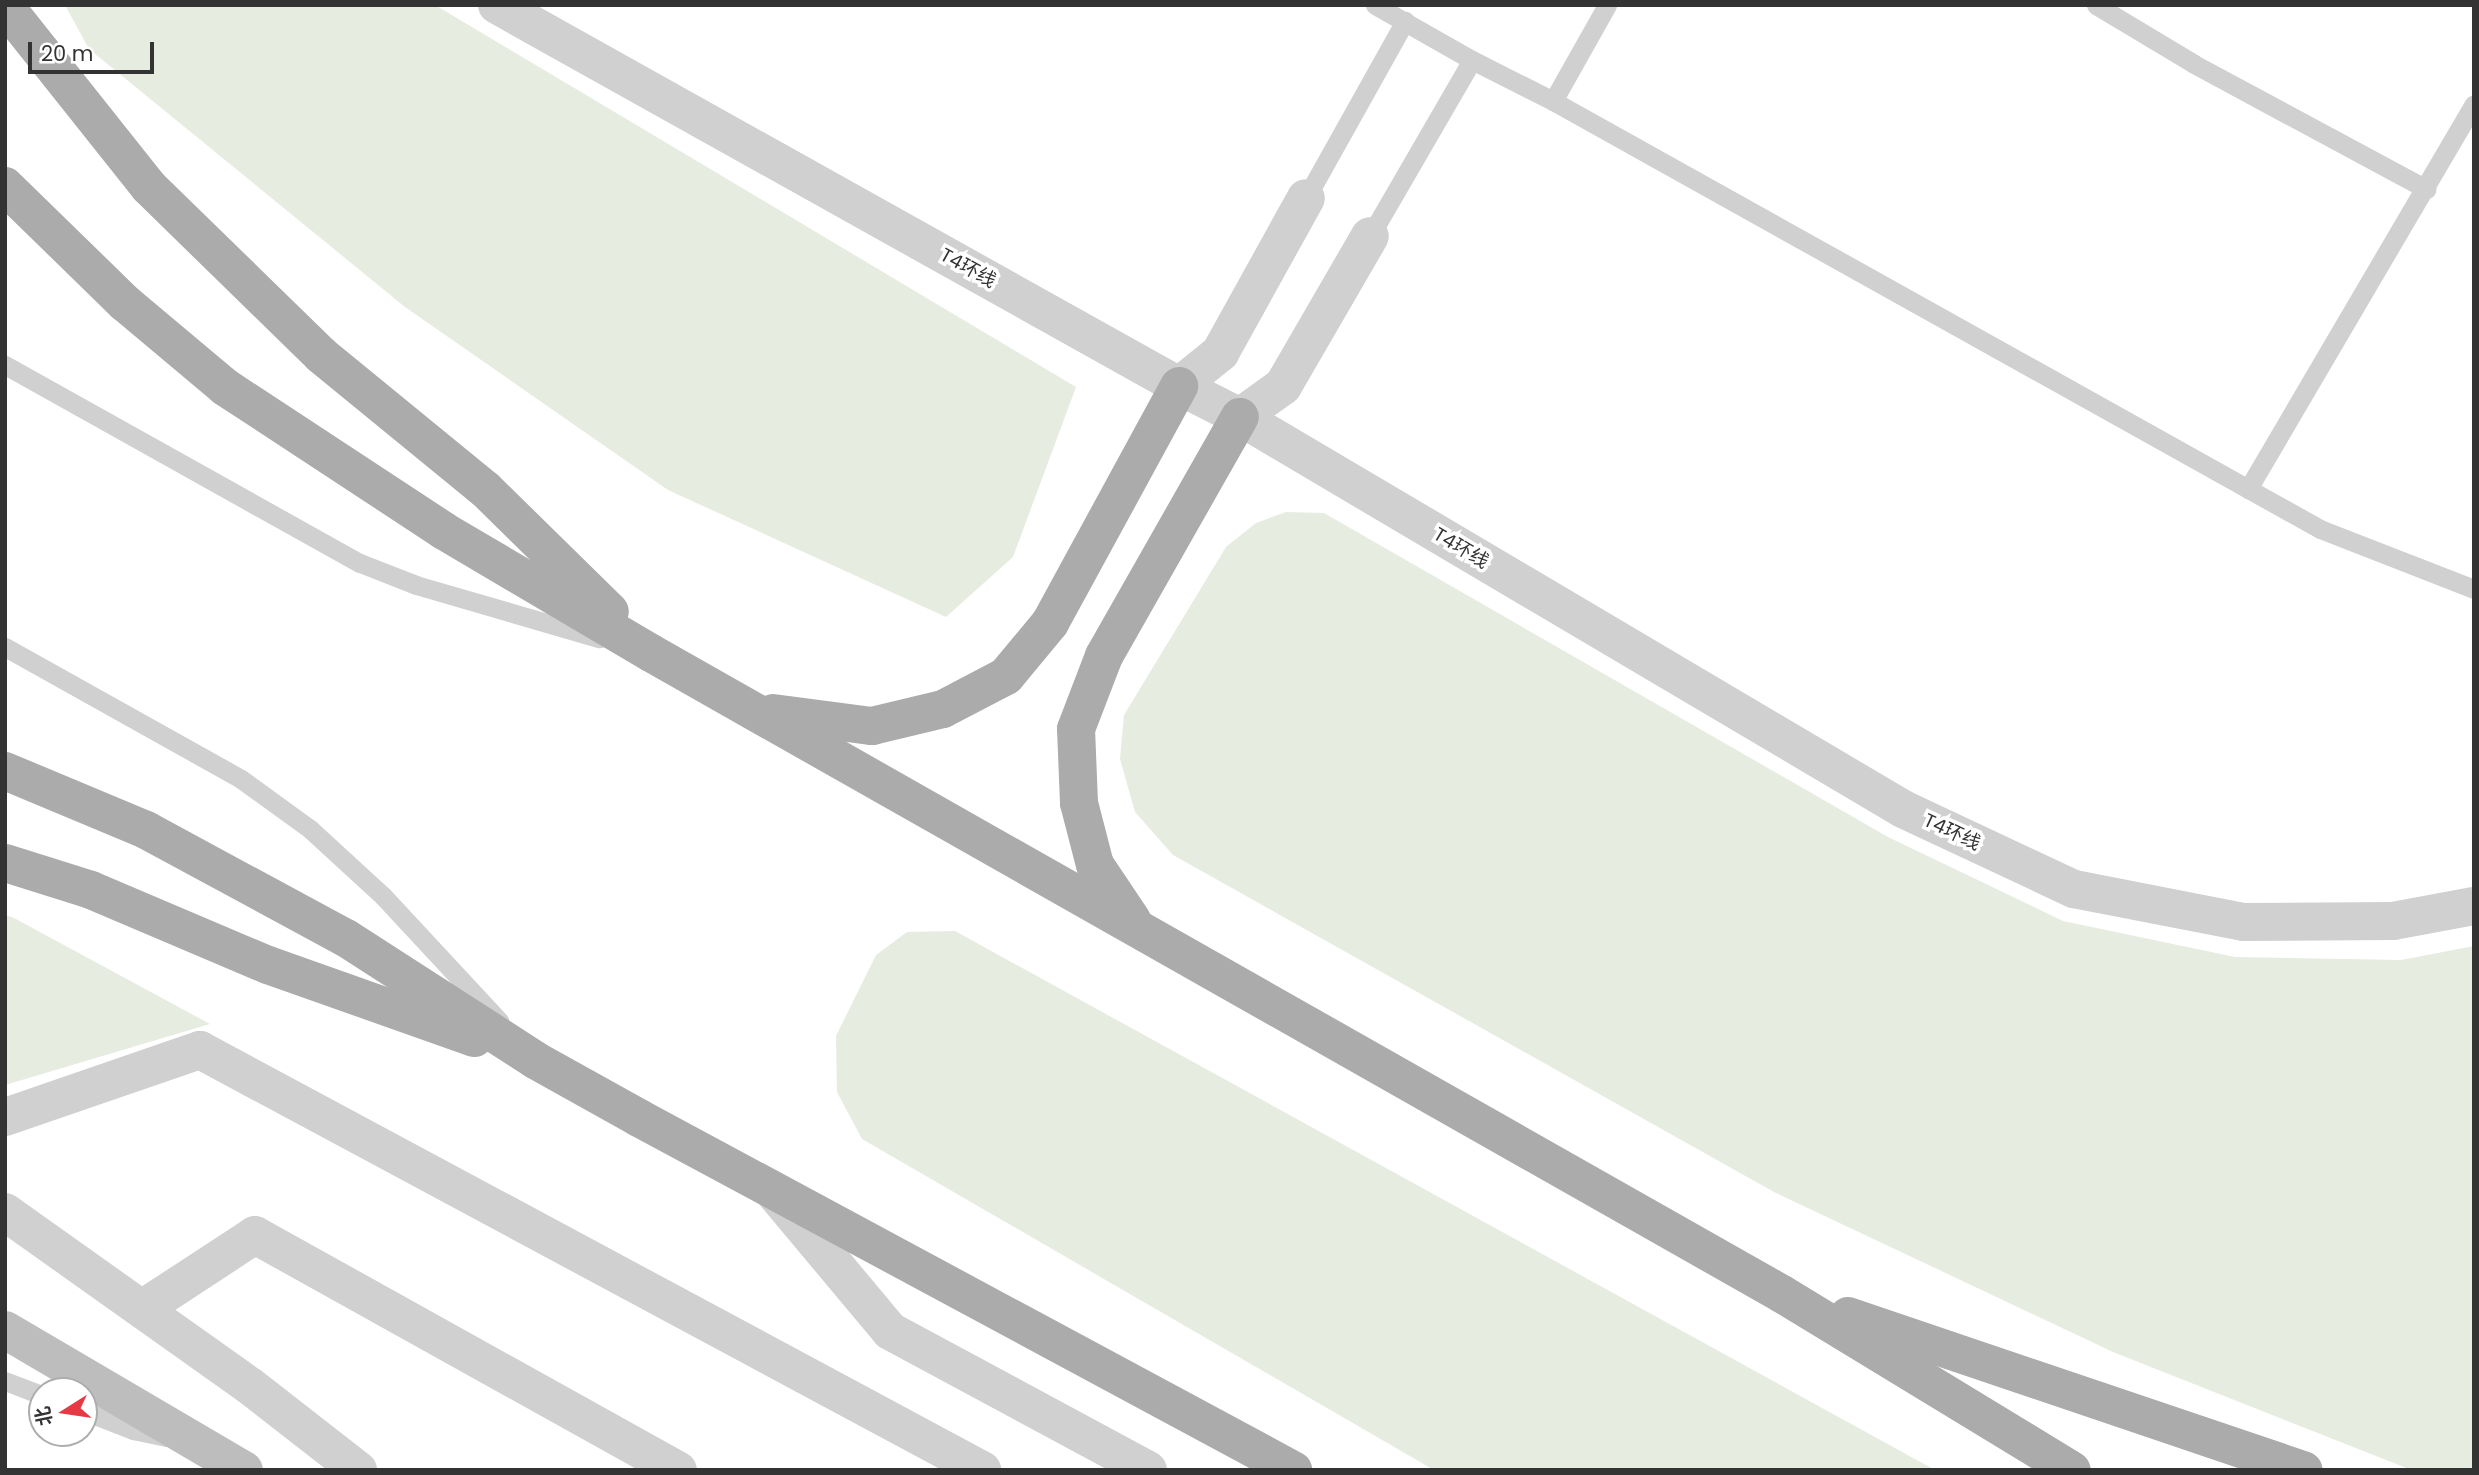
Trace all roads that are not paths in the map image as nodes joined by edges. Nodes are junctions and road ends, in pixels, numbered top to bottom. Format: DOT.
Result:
graph roads {
  1 [pos="497,5"];
  2 [pos="1375,5"];
  3 [pos="1607,5"];
  4 [pos="2096,5"];
  5 [pos="5,6"];
  6 [pos="1405,22"];
  7 [pos="1472,60"];
  8 [pos="1553,101"];
  9 [pos="2474,104"];
  10 [pos="5,186"];
  11 [pos="2426,190"];
  12 [pos="1306,198"];
  13 [pos="1370,236"];
  14 [pos="5,365"];
  15 [pos="1179,386"];
  16 [pos="1240,417"];
  17 [pos="2248,489"];
  18 [pos="2474,589"];
  19 [pos="5,647"];
  20 [pos="651,653"];
  21 [pos="754,711"];
  22 [pos="5,771"];
  23 [pos="5,863"];
  24 [pos="2474,906"];
  25 [pos="1138,928"];
  26 [pos="535,1060"];
  27 [pos="5,1117"];
  28 [pos="773,1191"];
  29 [pos="5,1212"];
  30 [pos="1782,1294"];
  31 [pos="142,1309"];
  32 [pos="5,1330"];
  33 [pos="5,1381"];
  34 [pos="28,1390"];
  35 [pos="100,1402"];
  36 [pos="1180,1412"];
  37 [pos="244,1470"];
  38 [pos="358,1470"];
  39 [pos="678,1470"];
  40 [pos="982,1470"];
  41 [pos="1148,1470"];
  42 [pos="1253,1470"];
  43 [pos="1293,1470"];
  44 [pos="2072,1470"];
  45 [pos="2304,1470"];
  1 -- 15 [label="street, T4环线"];
  2 -- 6 [label="lane"];
  3 -- 8 [label="lane"];
  4 -- 11 [label="lane"];
  5 -- 20 [label="main road"];
  6 -- 7 [label="lane"];
  6 -- 12 [label="lane"];
  7 -- 8 [label="lane"];
  7 -- 13 [label="lane"];
  8 -- 17 [label="lane"];
  9 -- 11 [label="lane"];
  10 -- 20 [label="main road"];
  11 -- 17 [label="lane"];
  12 -- 15 [label="street"];
  13 -- 16 [label="street"];
  14 -- 20 [label="lane"];
  15 -- 16 [label="street, T4环线"];
  15 -- 21 [label="main road"];
  16 -- 24 [label="street, T4环线"];
  16 -- 25 [label="main road"];
  17 -- 18 [label="lane"];
  19 -- 26 [label="lane"];
  20 -- 21 [label="main road"];
  21 -- 25 [label="main road"];
  22 -- 26 [label="main road"];
  23 -- 26 [label="main road"];
  25 -- 30 [label="main road"];
  26 -- 28 [label="main road"];
  27 -- 40 [label="street"];
  28 -- 36 [label="main road"];
  28 -- 41 [label="street"];
  29 -- 31 [label="street"];
  30 -- 44 [label="main road"];
  30 -- 45 [label="main road"];
  31 -- 38 [label="street"];
  31 -- 39 [label="street"];
  32 -- 35 [label="main road"];
  33 -- 34 [label="lane"];
  35 -- 37 [label="main road"];
  36 -- 42 [label="main road"];
  36 -- 43 [label="main road"];
}
